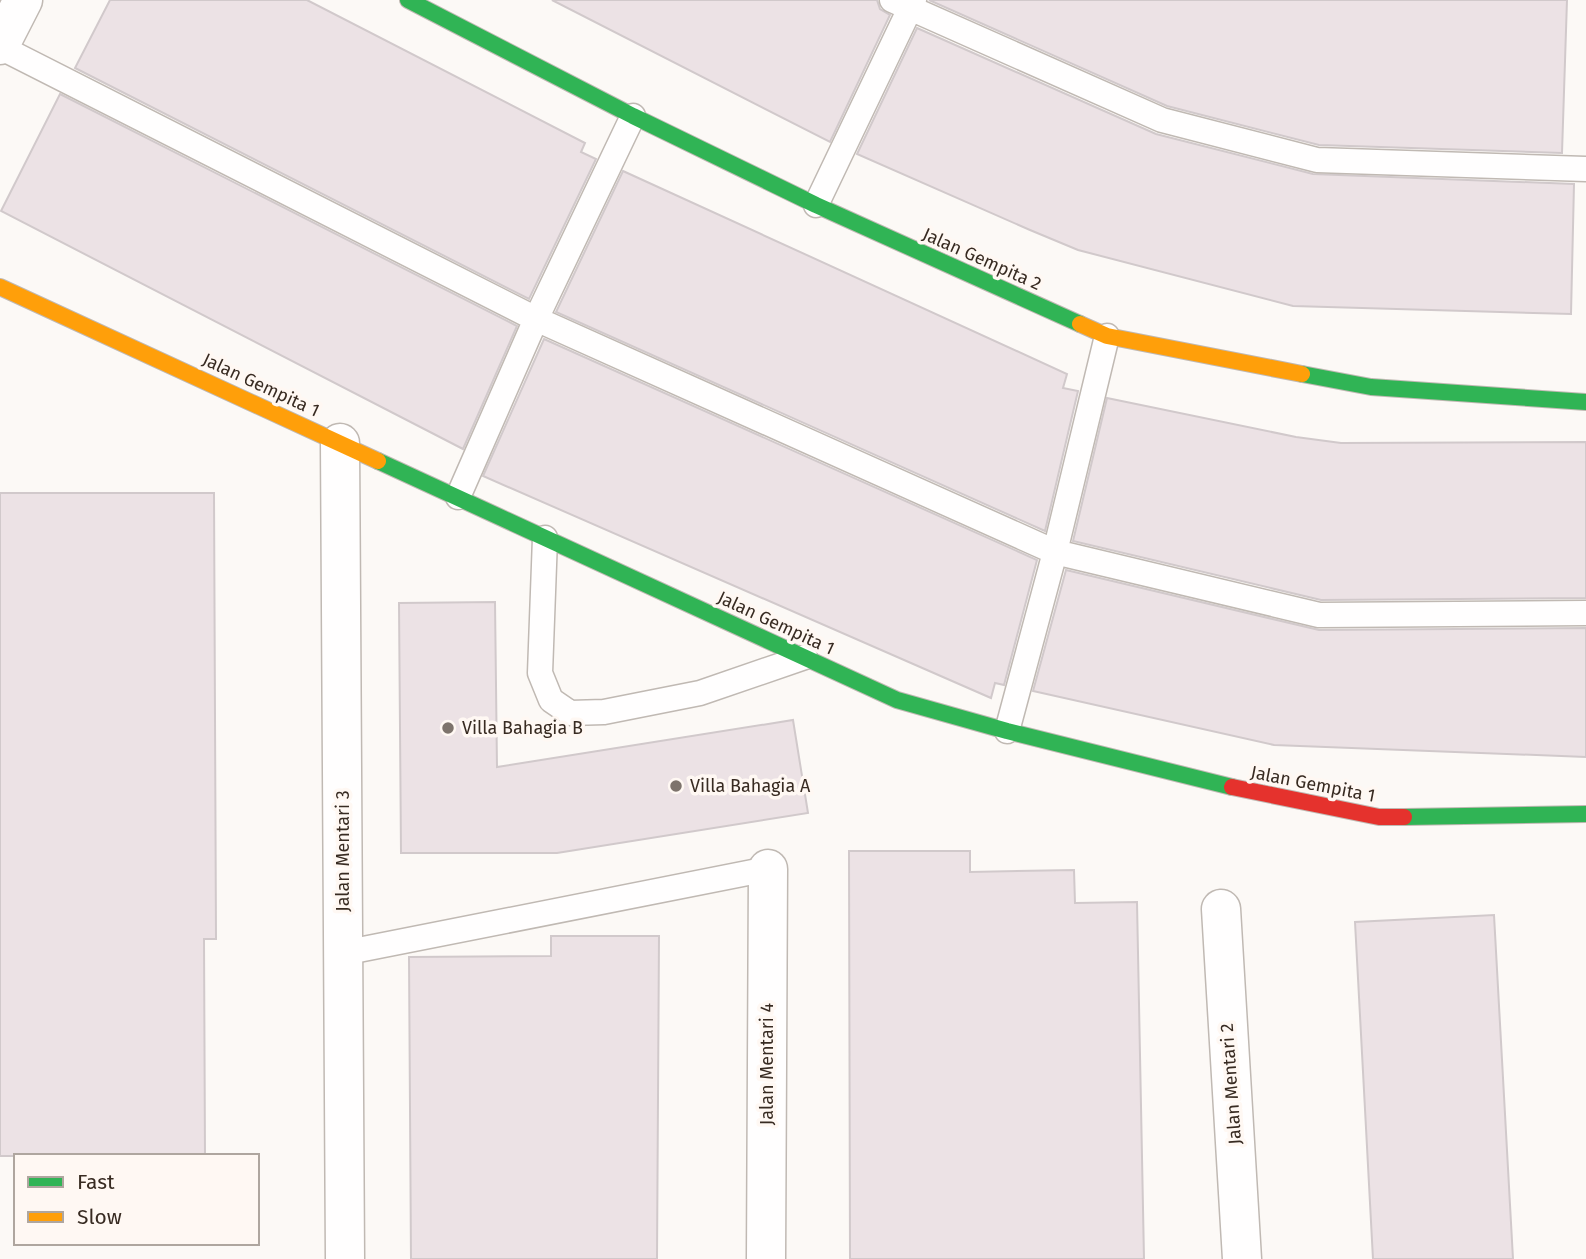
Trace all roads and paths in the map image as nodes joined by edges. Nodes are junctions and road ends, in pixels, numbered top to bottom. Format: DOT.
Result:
graph roads {
  1 [pos="23,0"];
  2 [pos="408,0"];
  3 [pos="905,3"];
  4 [pos="0,46"];
  5 [pos="633,116"];
  6 [pos="1586,169"];
  7 [pos="816,205"];
  8 [pos="0,287"];
  9 [pos="536,319"];
  10 [pos="1107,337"];
  11 [pos="1586,402"];
  12 [pos="341,443"];
  13 [pos="458,497"];
  14 [pos="545,538"];
  15 [pos="1055,552"];
  16 [pos="1586,613"];
  17 [pos="805,657"];
  18 [pos="1007,731"];
  19 [pos="1586,814"];
  20 [pos="768,869"];
  21 [pos="1220,909"];
  22 [pos="343,953"];
  23 [pos="345,1259"];
  24 [pos="766,1259"];
  25 [pos="1242,1259"];
  1 -- 4 [label="street"];
  2 -- 5 [label="street, Jalan Gempita 2"];
  3 -- 6 [label="lane"];
  3 -- 7 [label="lane"];
  4 -- 9 [label="lane"];
  5 -- 7 [label="street, Jalan Gempita 2"];
  5 -- 9 [label="lane"];
  7 -- 10 [label="street, Jalan Gempita 2"];
  8 -- 12 [label="street, Jalan Gempita 1"];
  9 -- 13 [label="lane"];
  9 -- 15 [label="lane"];
  10 -- 11 [label="street, Jalan Gempita 2"];
  10 -- 15 [label="lane"];
  12 -- 13 [label="street, Jalan Gempita 1"];
  12 -- 22 [label="street, Jalan Mentari 3"];
  13 -- 14 [label="street, Jalan Gempita 1"];
  14 -- 17 [label="street, Jalan Gempita 1"];
  14 -- 17 [label="lane"];
  15 -- 16 [label="lane"];
  15 -- 18 [label="lane"];
  17 -- 18 [label="street, Jalan Gempita 1"];
  18 -- 19 [label="street, Jalan Gempita 1"];
  20 -- 22 [label="lane"];
  20 -- 24 [label="street, Jalan Mentari 4"];
  21 -- 25 [label="street, Jalan Mentari 2"];
  22 -- 23 [label="street, Jalan Mentari 3"];
}
